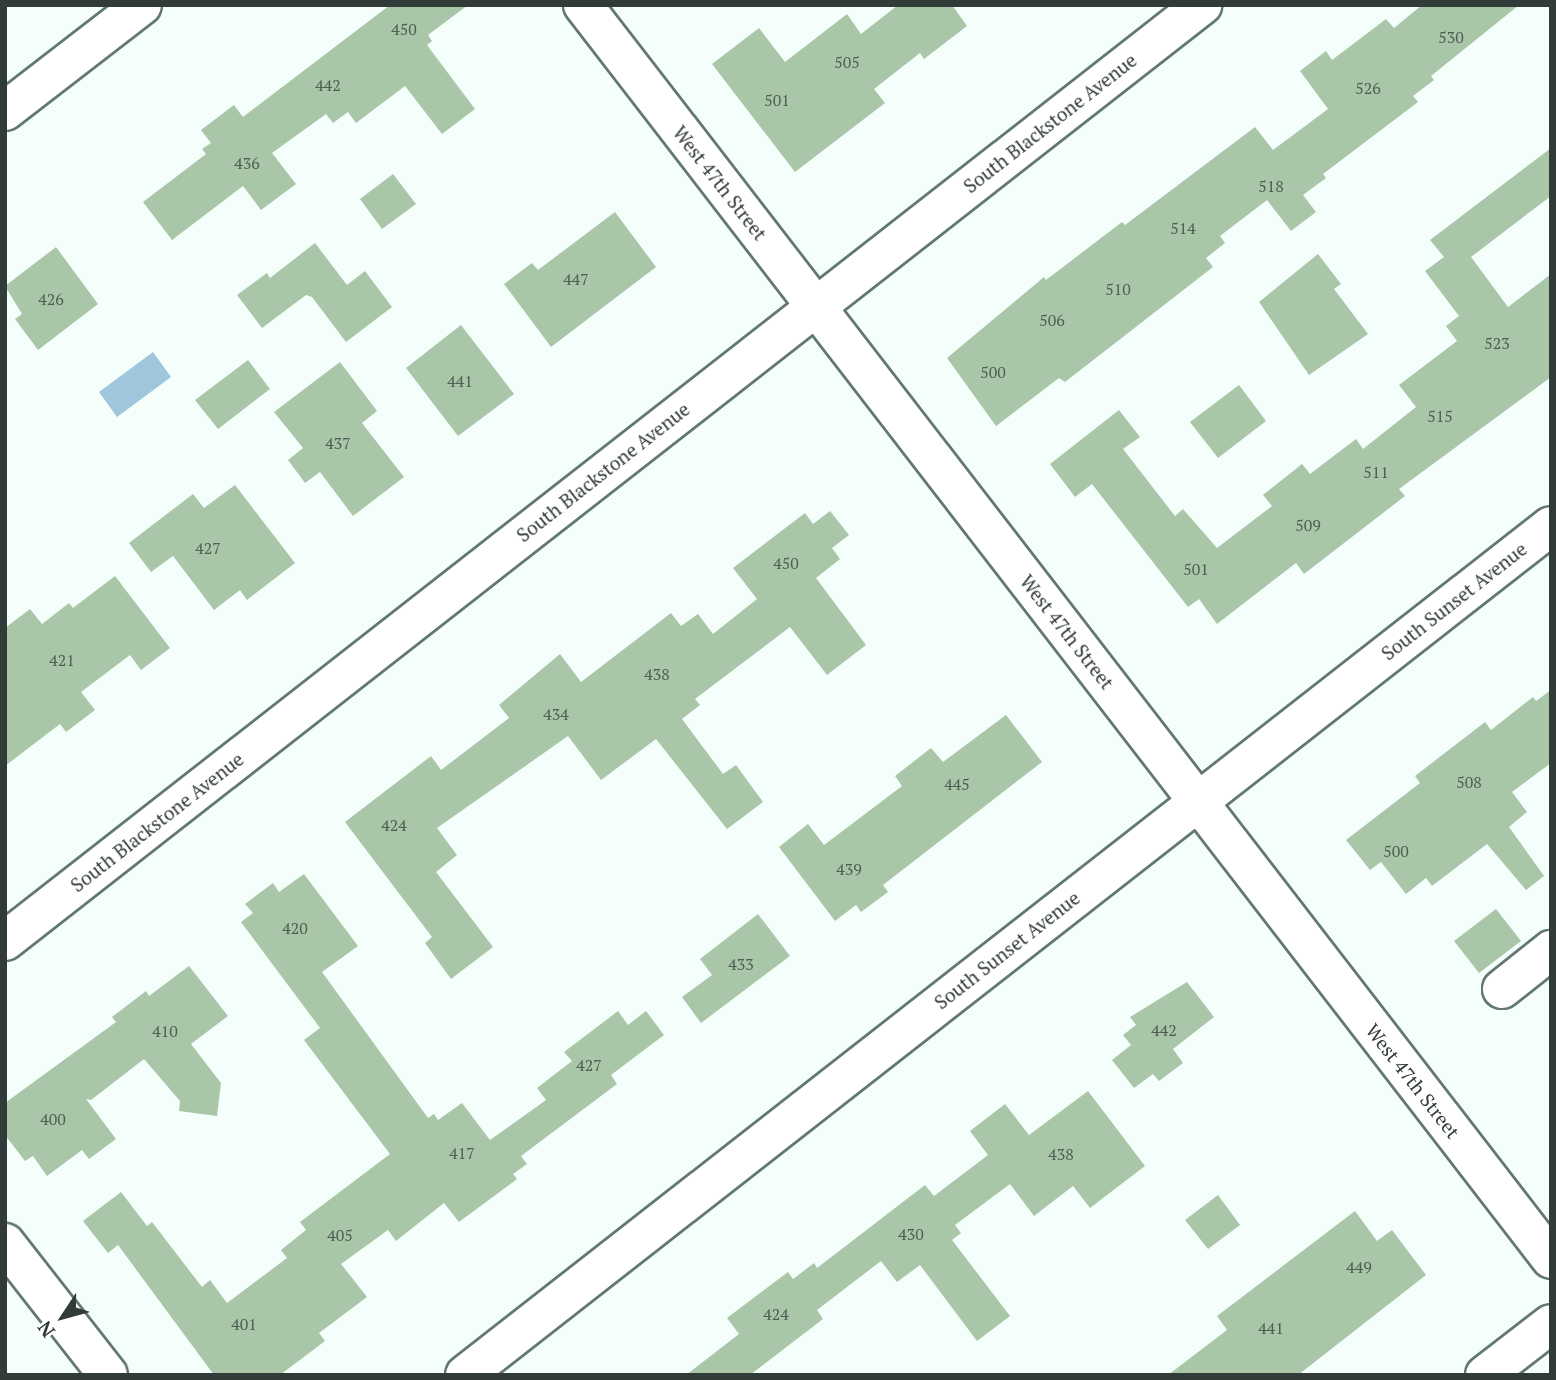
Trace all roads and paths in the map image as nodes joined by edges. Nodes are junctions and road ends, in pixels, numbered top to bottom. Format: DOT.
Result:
graph roads {
  1 [pos="142,5"];
  2 [pos="583,5"];
  3 [pos="1202,5"];
  4 [pos="5,111"];
  5 [pos="815,306"];
  6 [pos="1551,526"];
  7 [pos="1197,801"];
  8 [pos="5,941"];
  9 [pos="1551,950"];
  10 [pos="1502,989"];
  11 [pos="5,1244"];
  12 [pos="1551,1259"];
  13 [pos="1551,1324"];
  14 [pos="108,1375"];
  15 [pos="465,1375"];
  16 [pos="1485,1375"];
  1 -- 4 [label="street"];
  2 -- 5 [label="street, West 47th Street"];
  3 -- 5 [label="street, South Blackstone Avenue"];
  5 -- 7 [label="street, West 47th Street"];
  5 -- 8 [label="street, South Blackstone Avenue"];
  6 -- 7 [label="street, South Sunset Avenue"];
  7 -- 12 [label="street, West 47th Street"];
  7 -- 15 [label="street, South Sunset Avenue"];
  9 -- 10 [label="street"];
  11 -- 14 [label="street"];
  13 -- 16 [label="street"];
}
